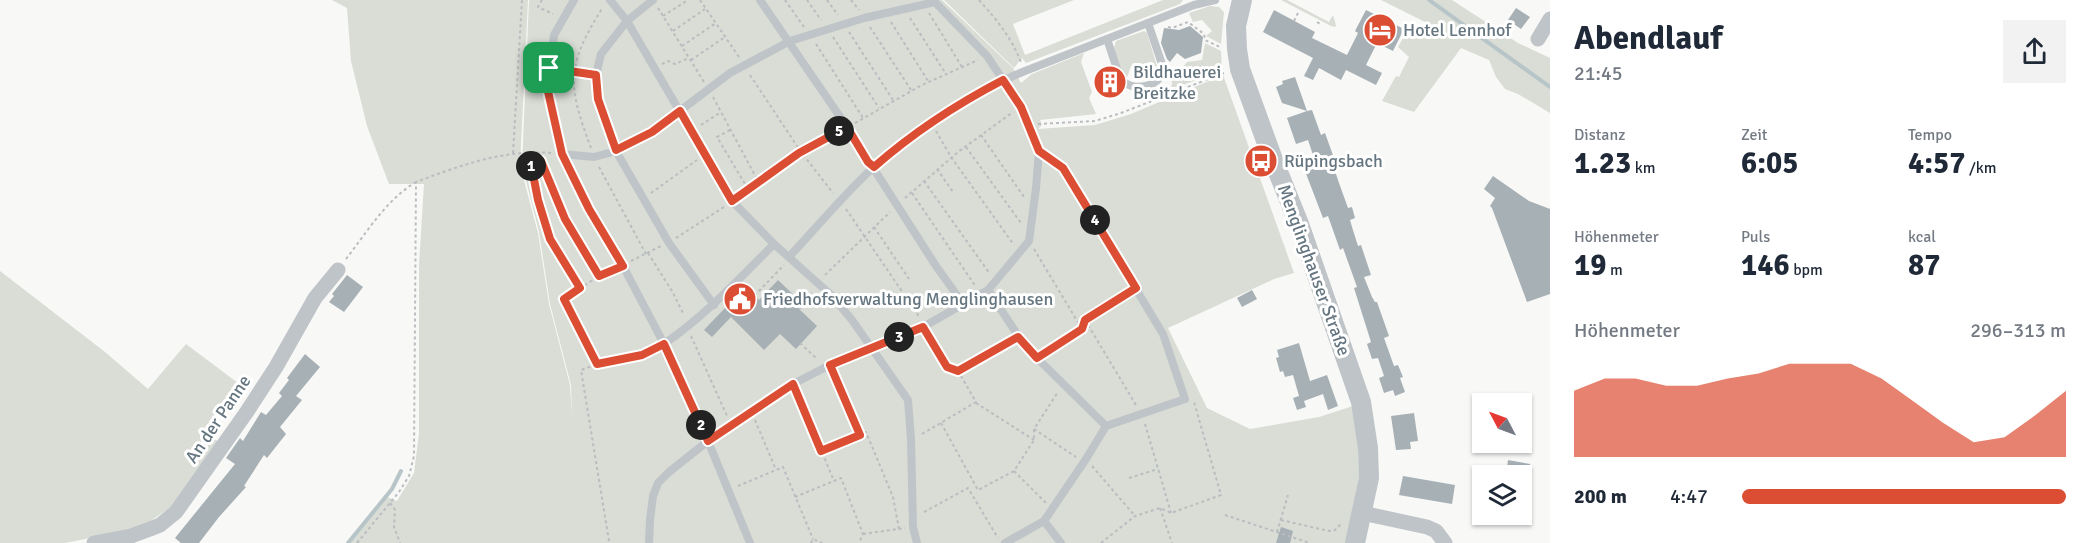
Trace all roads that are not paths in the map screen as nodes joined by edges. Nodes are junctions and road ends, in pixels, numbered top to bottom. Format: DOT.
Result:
graph roads {
  1 [pos="574,0"];
  2 [pos="610,0"];
  3 [pos="653,0"];
  4 [pos="760,0"];
  5 [pos="1215,0"];
  6 [pos="1242,0"];
  7 [pos="934,1"];
  8 [pos="1550,19"];
  9 [pos="627,21"];
  10 [pos="1151,22"];
  11 [pos="1107,39"];
  12 [pos="1538,39"];
  13 [pos="790,41"];
  14 [pos="1003,80"];
  15 [pos="680,111"];
  16 [pos="616,150"];
  17 [pos="1039,151"];
  18 [pos="562,154"];
  19 [pos="874,167"];
  20 [pos="774,244"];
  21 [pos="790,258"];
  22 [pos="338,270"];
  23 [pos="985,292"];
  24 [pos="714,305"];
  25 [pos="964,305"];
  26 [pos="664,344"];
  27 [pos="872,347"];
  28 [pos="1106,426"];
  29 [pos="708,441"];
  30 [pos="1353,515"];
  31 [pos="1044,521"];
  32 [pos="94,543"];
  33 [pos="649,543"];
  34 [pos="750,543"];
  35 [pos="917,543"];
  36 [pos="1003,543"];
  37 [pos="1061,543"];
  38 [pos="1355,543"];
  39 [pos="1445,543"];
  1 -- 18 [label="lane"];
  2 -- 9 [label="lane"];
  3 -- 9 [label="lane"];
  4 -- 13 [label="lane"];
  5 -- 10 [label="lane"];
  6 -- 30 [label="street, Menglinghauser Straße"];
  7 -- 13 [label="lane"];
  7 -- 14 [label="lane"];
  8 -- 12 [label="street"];
  9 -- 15 [label="lane"];
  9 -- 16 [label="lane"];
  10 -- 11 [label="lane"];
  10 -- 11 [label="lane"];
  11 -- 14 [label="lane"];
  13 -- 15 [label="lane"];
  13 -- 19 [label="lane"];
  14 -- 17 [label="lane"];
  14 -- 19 [label="lane"];
  15 -- 16 [label="lane"];
  15 -- 20 [label="lane"];
  16 -- 18 [label="lane"];
  16 -- 24 [label="lane"];
  17 -- 23 [label="lane"];
  17 -- 28 [label="lane"];
  18 -- 26 [label="lane"];
  19 -- 21 [label="lane"];
  19 -- 25 [label="lane"];
  20 -- 21 [label="lane"];
  20 -- 24 [label="lane"];
  21 -- 27 [label="lane"];
  22 -- 32 [label="street, An der Panne"];
  23 -- 25 [label="lane"];
  23 -- 28 [label="lane"];
  24 -- 26 [label="lane"];
  25 -- 27 [label="lane"];
  26 -- 29 [label="lane"];
  27 -- 29 [label="lane"];
  27 -- 35 [label="lane"];
  28 -- 31 [label="lane"];
  29 -- 33 [label="lane"];
  29 -- 34 [label="lane"];
  30 -- 38 [label="street, Menglinghauser Straße"];
  30 -- 39 [label="street"];
  31 -- 36 [label="lane"];
  31 -- 37 [label="lane"];
}
